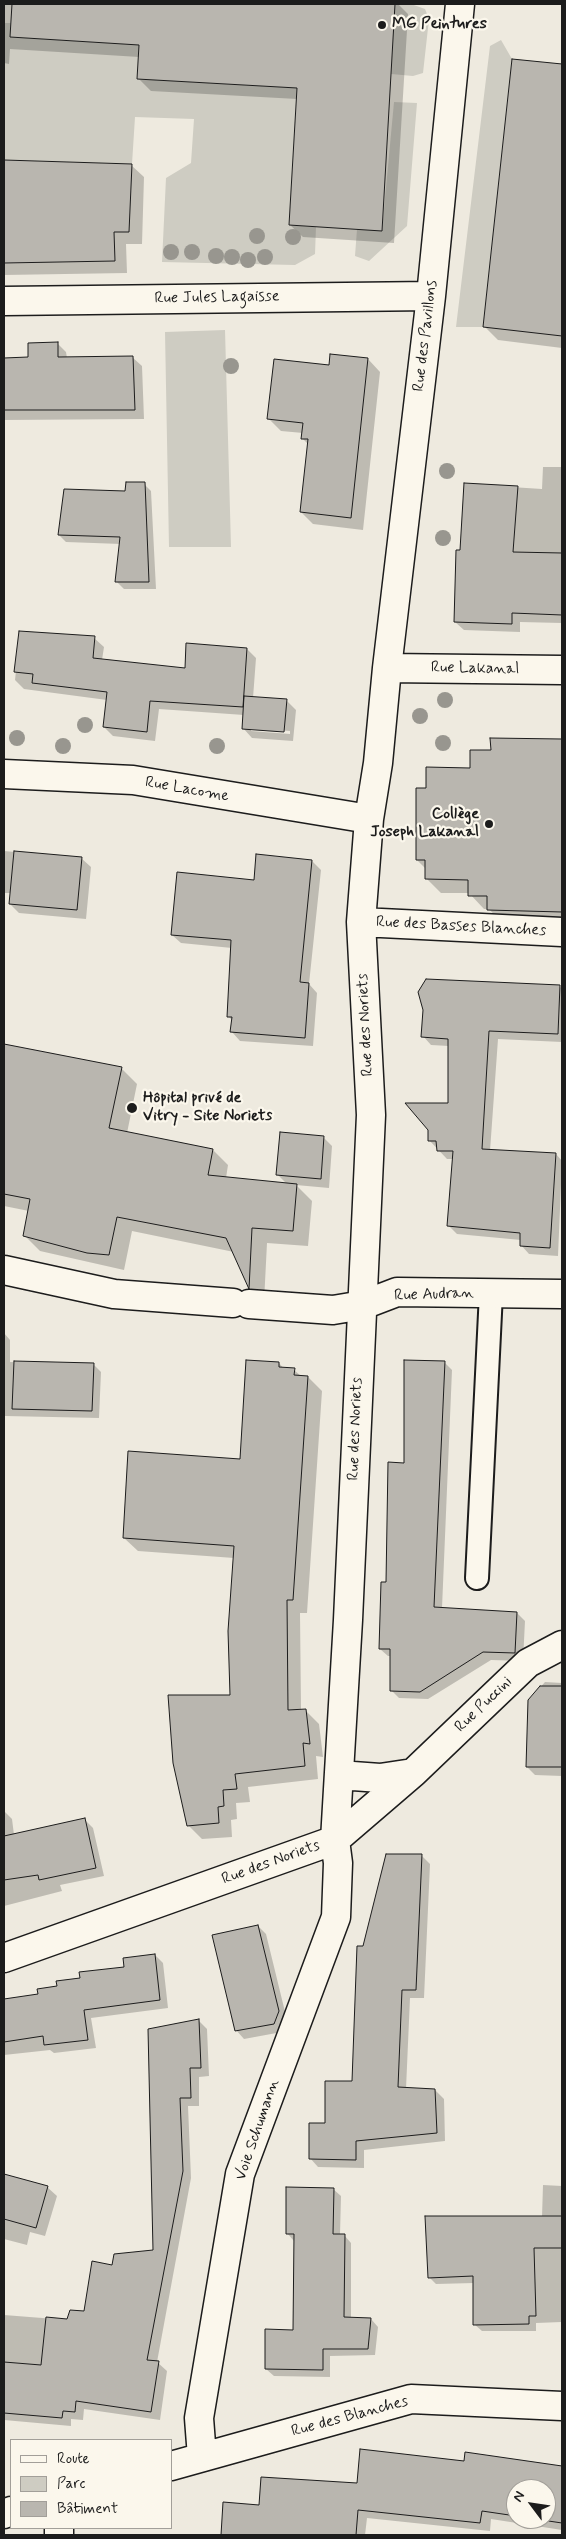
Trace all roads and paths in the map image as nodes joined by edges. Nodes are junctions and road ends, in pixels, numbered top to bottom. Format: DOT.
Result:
graph roads {
  1 [pos="460,4"];
  2 [pos="431,296"];
  3 [pos="4,301"];
  4 [pos="387,668"];
  5 [pos="562,670"];
  6 [pos="4,774"];
  7 [pos="369,819"];
  8 [pos="361,922"];
  9 [pos="562,932"];
  10 [pos="4,1270"];
  11 [pos="491,1293"];
  12 [pos="562,1294"];
  13 [pos="363,1305"];
  14 [pos="476,1578"];
  15 [pos="562,1645"];
  16 [pos="413,1773"];
  17 [pos="339,1775"];
  18 [pos="335,1840"];
  19 [pos="4,1958"];
  20 [pos="562,2406"];
  21 [pos="202,2457"];
  22 [pos="172,2466"];
  1 -- 2 [label="street, Rue des Pavillons"];
  2 -- 3 [label="street, Rue Jules Lagaisse"];
  2 -- 4 [label="street, Rue des Pavillons"];
  4 -- 5 [label="street, Rue Lakanal"];
  4 -- 7 [label="street, Rue des Noriets"];
  6 -- 7 [label="street, Rue Lacome"];
  7 -- 8 [label="street, Rue des Noriets"];
  8 -- 9 [label="street, Rue des Basses Blanches"];
  8 -- 13 [label="street, Rue des Noriets"];
  10 -- 13 [label="street, Rue Audran"];
  11 -- 12 [label="street, Rue Audran"];
  11 -- 13 [label="street, Rue Audran"];
  11 -- 14 [label="lane"];
  13 -- 17 [label="street, Rue des Noriets"];
  15 -- 16 [label="street, Rue Puccini"];
  16 -- 17 [label="street"];
  16 -- 18 [label="street, Rue Puccini"];
  17 -- 18 [label="street, Rue des Noriets"];
  18 -- 19 [label="street, Rue des Noriets"];
  18 -- 21 [label="street, Voie Schumann"];
  20 -- 21 [label="street, Rue des Blanches"];
  21 -- 22 [label="street, Rue des Blanches"];
}
